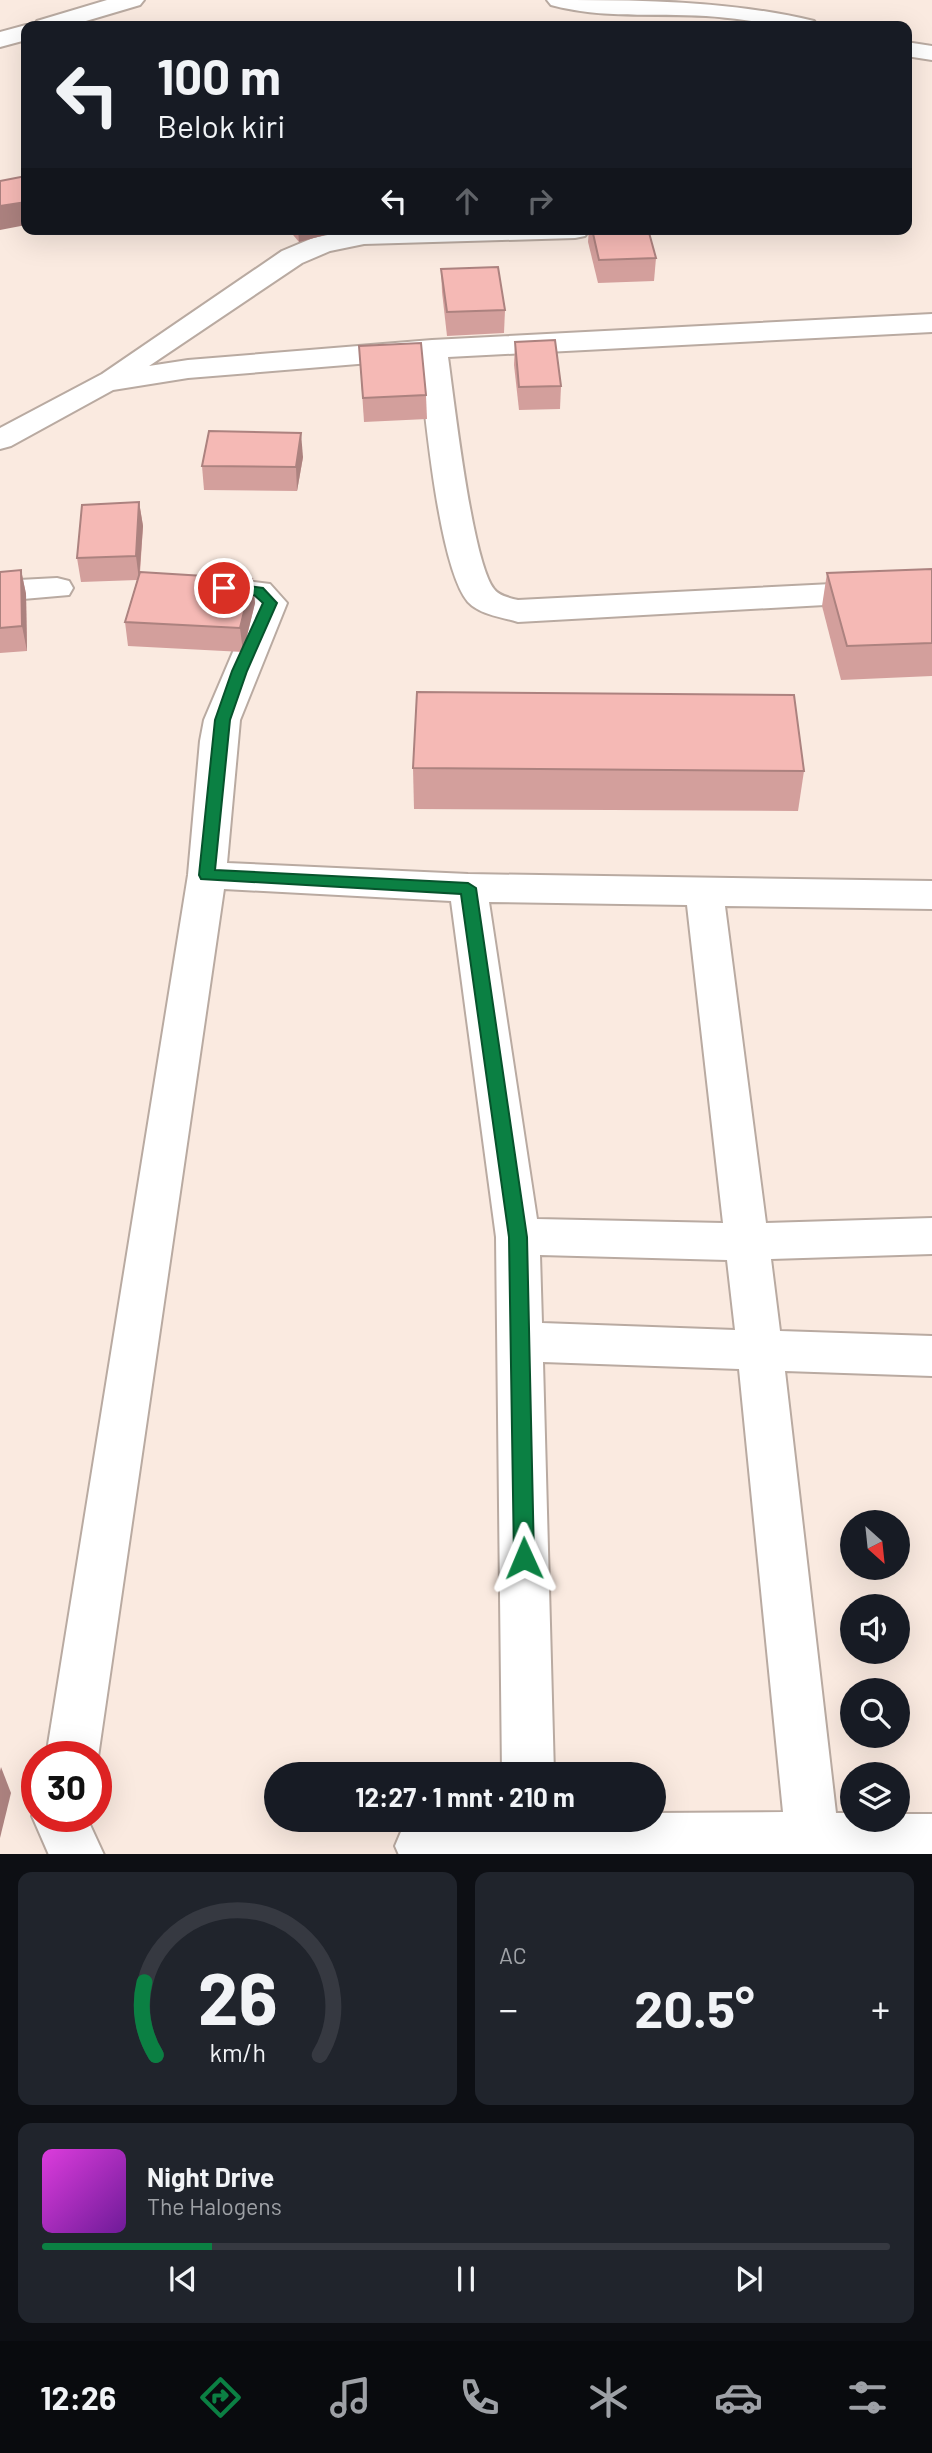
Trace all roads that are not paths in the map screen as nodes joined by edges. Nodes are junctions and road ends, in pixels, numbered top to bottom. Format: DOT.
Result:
graph roads {
  1 [pos="132,0"];
  2 [pos="559,0"];
  3 [pos="713,5"];
  4 [pos="622,6"];
  5 [pos="62,21"];
  6 [pos="786,21"];
  7 [pos="21,34"];
  8 [pos="0,40"];
  9 [pos="912,50"];
  10 [pos="932,53"];
  11 [pos="399,235"];
  12 [pos="932,323"];
  13 [pos="432,349"];
  14 [pos="105,382"];
  15 [pos="0,440"];
  16 [pos="206,586"];
  17 [pos="57,588"];
  18 [pos="932,589"];
  19 [pos="0,592"];
  20 [pos="207,875"];
  21 [pos="468,888"];
  22 [pos="704,892"];
  23 [pos="932,895"];
  24 [pos="932,1236"];
  25 [pos="518,1237"];
  26 [pos="747,1241"];
  27 [pos="519,1342"];
  28 [pos="760,1352"];
  29 [pos="932,1356"];
  30 [pos="74,1741"];
  31 [pos="528,1762"];
  32 [pos="66,1832"];
  33 [pos="529,1838"];
  34 [pos="812,1839"];
  35 [pos="932,1841"];
  36 [pos="422,1846"];
  37 [pos="76,1854"];
  1 -- 5 [label="street"];
  2 -- 4 [label="street"];
  3 -- 4 [label="street"];
  3 -- 6 [label="street"];
  7 -- 8 [label="street"];
  9 -- 10 [label="street"];
  11 -- 14 [label="street"];
  12 -- 13 [label="street"];
  13 -- 14 [label="street"];
  13 -- 18 [label="street"];
  14 -- 15 [label="street"];
  16 -- 20 [label="street"];
  17 -- 19 [label="street"];
  20 -- 21 [label="street"];
  20 -- 30 [label="street"];
  21 -- 22 [label="street"];
  21 -- 25 [label="street"];
  22 -- 23 [label="street"];
  22 -- 26 [label="street"];
  24 -- 26 [label="street"];
  25 -- 26 [label="street"];
  25 -- 27 [label="street"];
  26 -- 28 [label="street"];
  27 -- 28 [label="street"];
  27 -- 31 [label="street"];
  28 -- 29 [label="street"];
  28 -- 34 [label="street"];
  32 -- 37 [label="street"];
  33 -- 34 [label="street"];
  33 -- 36 [label="street"];
  34 -- 35 [label="street"];
}
